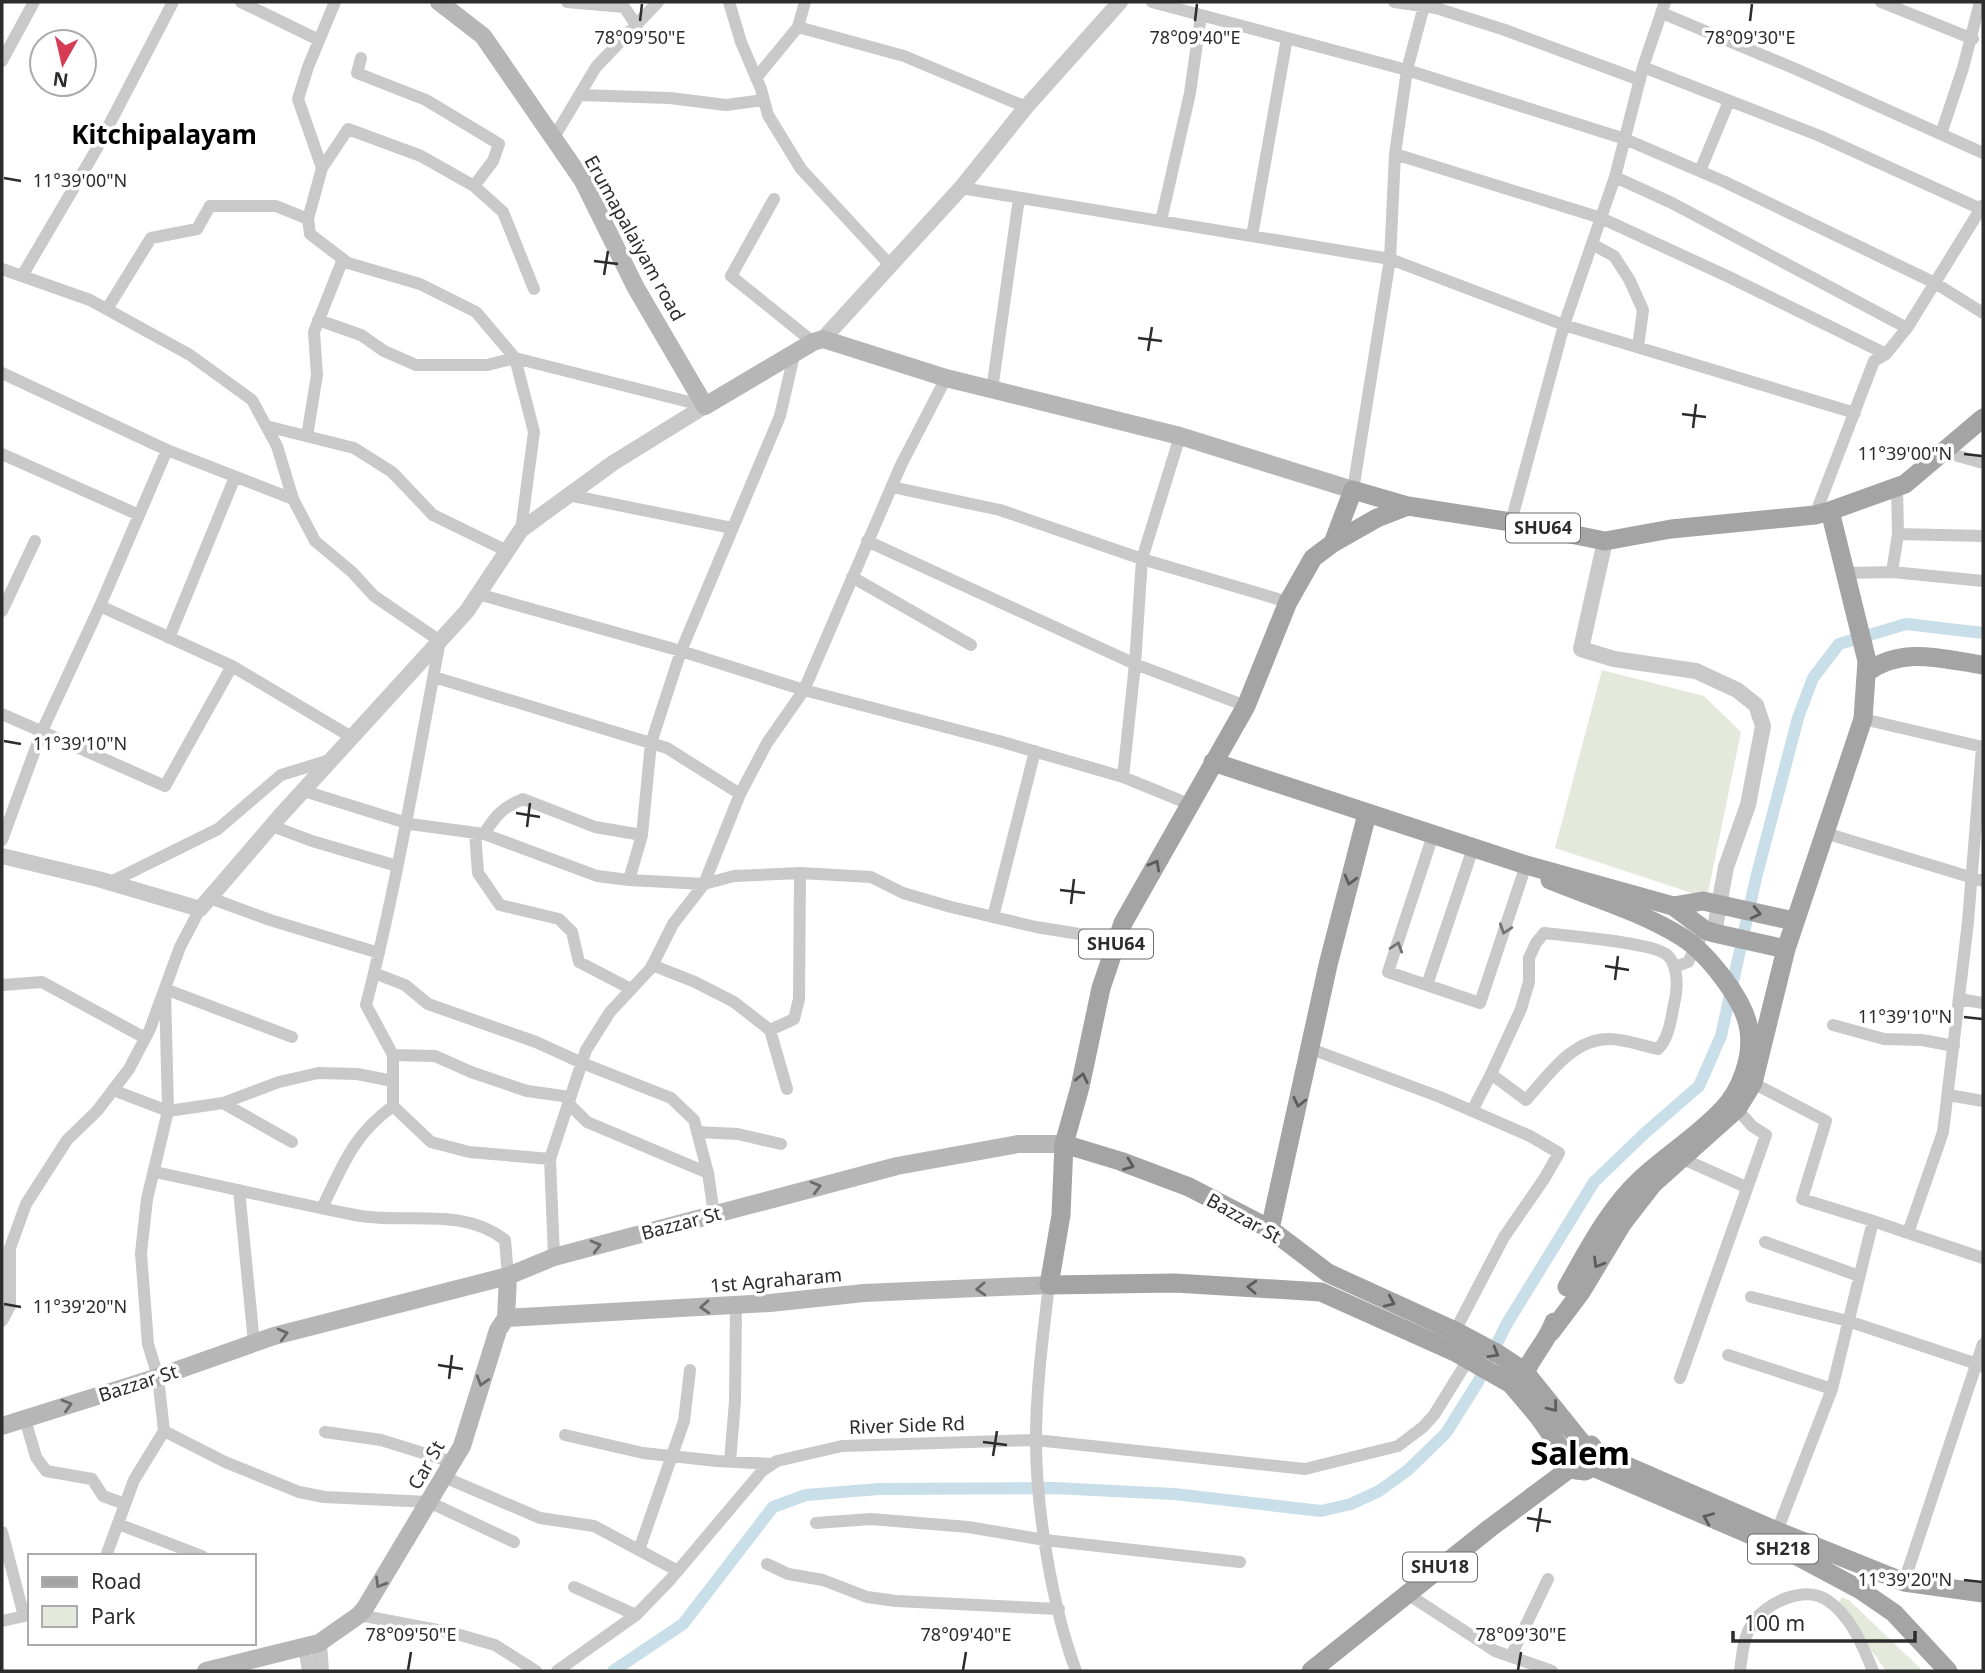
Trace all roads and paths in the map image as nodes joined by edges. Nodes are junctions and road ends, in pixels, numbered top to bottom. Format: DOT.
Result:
graph roads {
  1 [pos="34,2"];
  2 [pos="173,2"];
  3 [pos="241,2"];
  4 [pos="335,2"];
  5 [pos="439,2"];
  6 [pos="567,2"];
  7 [pos="658,2"];
  8 [pos="729,2"];
  9 [pos="805,2"];
  10 [pos="1120,2"];
  11 [pos="1152,2"];
  12 [pos="1394,2"];
  13 [pos="1881,2"];
  14 [pos="1980,2"];
  15 [pos="1424,4"];
  16 [pos="1664,7"];
  17 [pos="1201,15"];
  18 [pos="637,26"];
  19 [pos="798,27"];
  20 [pos="1287,38"];
  21 [pos="1972,39"];
  22 [pos="319,40"];
  23 [pos="362,58"];
  24 [pos="2,61"];
  25 [pos="1407,70"];
  26 [pos="1642,74"];
  27 [pos="756,78"];
  28 [pos="580,95"];
  29 [pos="764,100"];
  30 [pos="1729,101"];
  31 [pos="1026,107"];
  32 [pos="1941,134"];
  33 [pos="553,139"];
  34 [pos="1625,139"];
  35 [pos="1983,153"];
  36 [pos="1395,154"];
  37 [pos="322,168"];
  38 [pos="1700,171"];
  39 [pos="1615,177"];
  40 [pos="474,186"];
  41 [pos="961,188"];
  42 [pos="1019,198"];
  43 [pos="774,199"];
  44 [pos="1982,207"];
  45 [pos="1601,218"];
  46 [pos="308,219"];
  47 [pos="1161,221"];
  48 [pos="1252,236"];
  49 [pos="1592,244"];
  50 [pos="343,259"];
  51 [pos="1390,259"];
  52 [pos="890,265"];
  53 [pos="2,269"];
  54 [pos="22,276"];
  55 [pos="1934,282"];
  56 [pos="534,289"];
  57 [pos="107,309"];
  58 [pos="1983,313"];
  59 [pos="318,320"];
  60 [pos="1564,325"];
  61 [pos="1907,328"];
  62 [pos="818,340"];
  63 [pos="1638,347"];
  64 [pos="795,351"];
  65 [pos="1886,354"];
  66 [pos="515,358"];
  67 [pos="2,373"];
  68 [pos="946,378"];
  69 [pos="992,390"];
  70 [pos="705,406"];
  71 [pos="1856,413"];
  72 [pos="1983,418"];
  73 [pos="266,426"];
  74 [pos="307,436"];
  75 [pos="1180,436"];
  76 [pos="167,450"];
  77 [pos="1944,452"];
  78 [pos="2,454"];
  79 [pos="1983,463"];
  80 [pos="235,477"];
  81 [pos="892,487"];
  82 [pos="1897,487"];
  83 [pos="1353,490"];
  84 [pos="568,495"];
  85 [pos="293,499"];
  86 [pos="1408,506"];
  87 [pos="1822,513"];
  88 [pos="139,515"];
  89 [pos="1511,522"];
  90 [pos="732,528"];
  91 [pos="521,530"];
  92 [pos="1898,534"];
  93 [pos="1983,536"];
  94 [pos="35,541"];
  95 [pos="867,541"];
  96 [pos="1605,541"];
  97 [pos="1333,543"];
  98 [pos="507,551"];
  99 [pos="1142,559"];
  100 [pos="1892,572"];
  101 [pos="1847,573"];
  102 [pos="852,577"];
  103 [pos="1983,581"];
  104 [pos="478,594"];
  105 [pos="1288,602"];
  106 [pos="100,606"];
  107 [pos="2,611"];
  108 [pos="169,638"];
  109 [pos="440,641"];
  110 [pos="971,645"];
  111 [pos="681,651"];
  112 [pos="1135,664"];
  113 [pos="1983,665"];
  114 [pos="232,666"];
  115 [pos="1867,667"];
  116 [pos="433,677"];
  117 [pos="804,690"];
  118 [pos="1246,706"];
  119 [pos="2,713"];
  120 [pos="1863,719"];
  121 [pos="42,732"];
  122 [pos="354,738"];
  123 [pos="651,743"];
  124 [pos="1983,747"];
  125 [pos="1035,751"];
  126 [pos="334,759"];
  127 [pos="1213,762"];
  128 [pos="1123,777"];
  129 [pos="304,791"];
  130 [pos="740,794"];
  131 [pos="1189,804"];
  132 [pos="1367,814"];
  133 [pos="406,822"];
  134 [pos="272,826"];
  135 [pos="1979,827"];
  136 [pos="1825,833"];
  137 [pos="480,834"];
  138 [pos="642,835"];
  139 [pos="1433,835"];
  140 [pos="2,840"];
  141 [pos="1473,848"];
  142 [pos="2,856"];
  143 [pos="1526,865"];
  144 [pos="397,866"];
  145 [pos="800,873"];
  146 [pos="629,880"];
  147 [pos="1550,880"];
  148 [pos="1977,880"];
  149 [pos="109,883"];
  150 [pos="704,884"];
  151 [pos="205,903"];
  152 [pos="1673,906"];
  153 [pos="1723,906"];
  154 [pos="993,917"];
  155 [pos="1789,920"];
  156 [pos="1715,933"];
  157 [pos="1117,940"];
  158 [pos="1783,948"];
  159 [pos="379,953"];
  160 [pos="652,965"];
  161 [pos="1675,967"];
  162 [pos="374,973"];
  163 [pos="2,985"];
  164 [pos="1427,985"];
  165 [pos="165,989"];
  166 [pos="631,989"];
  167 [pos="1959,999"];
  168 [pos="1983,1003"];
  169 [pos="1833,1025"];
  170 [pos="770,1030"];
  171 [pos="292,1037"];
  172 [pos="145,1038"];
  173 [pos="1954,1046"];
  174 [pos="1311,1049"];
  175 [pos="393,1055"];
  176 [pos="582,1063"];
  177 [pos="1491,1074"];
  178 [pos="393,1081"];
  179 [pos="1753,1083"];
  180 [pos="787,1089"];
  181 [pos="113,1090"];
  182 [pos="1948,1095"];
  183 [pos="569,1100"];
  184 [pos="1983,1101"];
  185 [pos="223,1103"];
  186 [pos="393,1106"];
  187 [pos="1737,1110"];
  188 [pos="168,1111"];
  189 [pos="1472,1111"];
  190 [pos="697,1132"];
  191 [pos="292,1142"];
  192 [pos="781,1144"];
  193 [pos="1064,1144"];
  194 [pos="550,1159"];
  195 [pos="1683,1160"];
  196 [pos="155,1172"];
  197 [pos="708,1172"];
  198 [pos="1746,1187"];
  199 [pos="239,1190"];
  200 [pos="322,1208"];
  201 [pos="714,1214"];
  202 [pos="1873,1221"];
  203 [pos="1270,1229"];
  204 [pos="1908,1233"];
  205 [pos="1765,1242"];
  206 [pos="554,1257"];
  207 [pos="1983,1258"];
  208 [pos="1328,1273"];
  209 [pos="508,1276"];
  210 [pos="1859,1276"];
  211 [pos="1049,1285"];
  212 [pos="1574,1290"];
  213 [pos="1321,1292"];
  214 [pos="1751,1297"];
  215 [pos="736,1305"];
  216 [pos="506,1318"];
  217 [pos="2,1321"];
  218 [pos="1848,1321"];
  219 [pos="254,1343"];
  220 [pos="1460,1345"];
  221 [pos="1983,1345"];
  222 [pos="1728,1355"];
  223 [pos="1981,1365"];
  224 [pos="690,1370"];
  225 [pos="159,1377"];
  226 [pos="1679,1378"];
  227 [pos="1518,1384"];
  228 [pos="1832,1389"];
  229 [pos="24,1419"];
  230 [pos="2,1426"];
  231 [pos="164,1431"];
  232 [pos="325,1432"];
  233 [pos="565,1435"];
  234 [pos="1036,1440"];
  235 [pos="1591,1454"];
  236 [pos="673,1457"];
  237 [pos="730,1462"];
  238 [pos="1570,1462"];
  239 [pos="772,1464"];
  240 [pos="448,1469"];
  241 [pos="429,1502"];
  242 [pos="125,1504"];
  243 [pos="816,1522"];
  244 [pos="118,1524"];
  245 [pos="1777,1531"];
  246 [pos="2,1532"];
  247 [pos="1045,1540"];
  248 [pos="514,1542"];
  249 [pos="639,1550"];
  250 [pos="107,1554"];
  251 [pos="197,1554"];
  252 [pos="1240,1562"];
  253 [pos="767,1564"];
  254 [pos="678,1571"];
  255 [pos="1548,1579"];
  256 [pos="1904,1582"];
  257 [pos="574,1587"];
  258 [pos="1406,1593"];
  259 [pos="1983,1593"];
  260 [pos="1059,1609"];
  261 [pos="359,1615"];
  262 [pos="636,1615"];
  263 [pos="27,1616"];
  264 [pos="2,1621"];
  265 [pos="312,1644"];
  266 [pos="1511,1656"];
  267 [pos="1522,1666"];
  268 [pos="205,1671"];
  269 [pos="308,1671"];
  270 [pos="321,1671"];
  271 [pos="536,1671"];
  272 [pos="557,1671"];
  273 [pos="1076,1671"];
  274 [pos="1311,1671"];
  275 [pos="1552,1671"];
  276 [pos="1740,1671"];
  277 [pos="1873,1671"];
  278 [pos="1948,1671"];
  1 -- 24 [label="street"];
  2 -- 54 [label="street"];
  3 -- 22 [label="street"];
  4 -- 22 [label="street"];
  5 -- 33 [label="main road, Erumapalaiyam road"];
  6 -- 18 [label="street"];
  7 -- 18 [label="street"];
  8 -- 27 [label="street"];
  9 -- 19 [label="street"];
  10 -- 31 [label="street"];
  11 -- 17 [label="street"];
  12 -- 15 [label="street"];
  13 -- 21 [label="street"];
  14 -- 21 [label="street"];
  15 -- 25 [label="street"];
  15 -- 26 [label="street"];
  16 -- 26 [label="street"];
  16 -- 32 [label="street"];
  17 -- 20 [label="street"];
  17 -- 47 [label="street"];
  18 -- 28 [label="street"];
  19 -- 27 [label="street"];
  19 -- 31 [label="street"];
  20 -- 25 [label="street"];
  20 -- 48 [label="street"];
  21 -- 32 [label="street"];
  22 -- 37 [label="street"];
  23 -- 40 [label="street"];
  25 -- 34 [label="street"];
  25 -- 36 [label="street"];
  26 -- 30 [label="street"];
  26 -- 34 [label="street"];
  27 -- 29 [label="street"];
  28 -- 29 [label="street"];
  28 -- 33 [label="street"];
  29 -- 52 [label="street"];
  30 -- 38 [label="street"];
  30 -- 44 [label="street"];
  31 -- 41 [label="street"];
  32 -- 35 [label="street"];
  33 -- 70 [label="main road, Erumapalaiyam road"];
  34 -- 38 [label="street"];
  34 -- 39 [label="street"];
  36 -- 45 [label="street"];
  36 -- 51 [label="street"];
  37 -- 40 [label="street"];
  37 -- 46 [label="street"];
  38 -- 55 [label="street"];
  39 -- 45 [label="street"];
  39 -- 61 [label="street"];
  40 -- 56 [label="street"];
  41 -- 42 [label="street"];
  41 -- 52 [label="street"];
  42 -- 47 [label="street"];
  42 -- 69 [label="street"];
  43 -- 62 [label="street"];
  44 -- 55 [label="street"];
  45 -- 49 [label="street"];
  45 -- 65 [label="street"];
  46 -- 50 [label="street"];
  46 -- 57 [label="street"];
  47 -- 48 [label="street"];
  48 -- 51 [label="street"];
  49 -- 60 [label="street"];
  49 -- 63 [label="street"];
  50 -- 59 [label="street"];
  50 -- 66 [label="street"];
  51 -- 60 [label="street"];
  51 -- 83 [label="street"];
  52 -- 62 [label="street"];
  53 -- 54 [label="street"];
  54 -- 57 [label="street"];
  55 -- 58 [label="street"];
  55 -- 61 [label="street"];
  57 -- 73 [label="street"];
  59 -- 66 [label="street"];
  59 -- 74 [label="street"];
  60 -- 63 [label="street"];
  60 -- 89 [label="street"];
  61 -- 65 [label="street"];
  62 -- 64 [label="main road"];
  62 -- 68 [label="main road"];
  63 -- 71 [label="street"];
  64 -- 70 [label="main road"];
  64 -- 90 [label="street"];
  65 -- 71 [label="street"];
  66 -- 70 [label="street"];
  66 -- 91 [label="street"];
  67 -- 76 [label="street"];
  68 -- 69 [label="main road"];
  68 -- 81 [label="street"];
  69 -- 75 [label="main road"];
  70 -- 84 [label="street"];
  71 -- 87 [label="street"];
  72 -- 77 [label="main road, SHU64"];
  73 -- 74 [label="street"];
  73 -- 85 [label="street"];
  74 -- 98 [label="street"];
  75 -- 83 [label="main road"];
  75 -- 99 [label="street"];
  76 -- 80 [label="street"];
  76 -- 88 [label="street"];
  77 -- 79 [label="street"];
  77 -- 82 [label="main road, SHU64"];
  78 -- 88 [label="street"];
  80 -- 85 [label="street"];
  80 -- 108 [label="street"];
  81 -- 95 [label="street"];
  81 -- 99 [label="street"];
  82 -- 87 [label="main road, SHU64"];
  82 -- 92 [label="street"];
  83 -- 86 [label="main road"];
  83 -- 97 [label="main road"];
  84 -- 90 [label="street"];
  84 -- 91 [label="street"];
  85 -- 109 [label="street"];
  86 -- 89 [label="main road, SHU64"];
  86 -- 97 [label="main road, SHU64"];
  87 -- 96 [label="main road, SHU64"];
  87 -- 101 [label="main road"];
  88 -- 106 [label="street"];
  89 -- 96 [label="main road, SHU64"];
  90 -- 111 [label="street"];
  91 -- 98 [label="street"];
  92 -- 93 [label="street"];
  92 -- 100 [label="street"];
  94 -- 107 [label="street"];
  95 -- 102 [label="street"];
  95 -- 112 [label="street"];
  96 -- 153 [label="street"];
  97 -- 105 [label="main road, SHU64"];
  98 -- 104 [label="street"];
  99 -- 105 [label="street"];
  99 -- 112 [label="street"];
  100 -- 101 [label="street"];
  100 -- 103 [label="street"];
  101 -- 115 [label="main road"];
  102 -- 110 [label="street"];
  102 -- 117 [label="street"];
  104 -- 109 [label="street"];
  104 -- 111 [label="street"];
  105 -- 118 [label="main road, SHU64"];
  106 -- 108 [label="street"];
  106 -- 121 [label="street"];
  108 -- 114 [label="street"];
  109 -- 116 [label="street"];
  109 -- 122 [label="street"];
  111 -- 117 [label="street"];
  111 -- 123 [label="street"];
  112 -- 118 [label="street"];
  112 -- 128 [label="street"];
  113 -- 115 [label="main road"];
  114 -- 121 [label="street"];
  114 -- 122 [label="street"];
  115 -- 120 [label="main road"];
  116 -- 123 [label="street"];
  116 -- 133 [label="street"];
  117 -- 125 [label="street"];
  117 -- 130 [label="street"];
  118 -- 127 [label="main road, SHU64"];
  119 -- 121 [label="street"];
  120 -- 124 [label="street"];
  120 -- 136 [label="main road"];
  121 -- 140 [label="street"];
  122 -- 126 [label="street"];
  123 -- 130 [label="street"];
  123 -- 138 [label="street"];
  124 -- 135 [label="street"];
  125 -- 128 [label="street"];
  125 -- 154 [label="street"];
  126 -- 129 [label="street"];
  126 -- 149 [label="street"];
  127 -- 131 [label="main road, SHU64"];
  127 -- 132 [label="main road"];
  128 -- 131 [label="street"];
  129 -- 133 [label="street"];
  129 -- 134 [label="street"];
  130 -- 150 [label="street"];
  157 -- 131 [label="main road, SHU64, one-way"];
  132 -- 139 [label="main road"];
  132 -- 174 [label="main road, one-way"];
  133 -- 137 [label="street"];
  133 -- 144 [label="street"];
  134 -- 144 [label="street"];
  134 -- 151 [label="street"];
  135 -- 148 [label="street"];
  136 -- 148 [label="street"];
  136 -- 155 [label="main road"];
  137 -- 138 [label="street"];
  137 -- 146 [label="street"];
  137 -- 166 [label="street"];
  138 -- 146 [label="street"];
  139 -- 141 [label="main road"];
  164 -- 139 [label="street, one-way"];
  141 -- 143 [label="main road"];
  141 -- 164 [label="street"];
  142 -- 149 [label="street"];
  143 -- 152 [label="main road"];
  143 -- 164 [label="street, one-way"];
  144 -- 159 [label="street"];
  145 -- 150 [label="street"];
  145 -- 154 [label="street"];
  145 -- 170 [label="street"];
  146 -- 150 [label="street"];
  147 -- 212 [label="main road, bridge"];
  148 -- 167 [label="street"];
  149 -- 151 [label="street"];
  150 -- 160 [label="street"];
  151 -- 159 [label="street"];
  151 -- 165 [label="street"];
  152 -- 153 [label="main road"];
  152 -- 156 [label="main road"];
  153 -- 155 [label="main road, one-way"];
  153 -- 156 [label="street"];
  154 -- 157 [label="street"];
  155 -- 158 [label="main road"];
  156 -- 158 [label="main road"];
  156 -- 161 [label="street"];
  193 -- 157 [label="main road, SHU64, one-way"];
  158 -- 179 [label="main road"];
  159 -- 162 [label="street"];
  160 -- 166 [label="street"];
  160 -- 170 [label="street"];
  161 -- 177 [label="street"];
  161 -- 177 [label="street"];
  162 -- 175 [label="street"];
  162 -- 176 [label="street"];
  163 -- 172 [label="street"];
  165 -- 171 [label="street"];
  165 -- 172 [label="street"];
  165 -- 188 [label="street"];
  166 -- 176 [label="street"];
  167 -- 168 [label="street"];
  167 -- 173 [label="street"];
  169 -- 173 [label="street"];
  170 -- 180 [label="street"];
  172 -- 181 [label="street"];
  173 -- 182 [label="street"];
  174 -- 189 [label="street"];
  174 -- 203 [label="main road, one-way"];
  175 -- 178 [label="street"];
  175 -- 183 [label="street"];
  176 -- 183 [label="street"];
  176 -- 190 [label="street"];
  177 -- 189 [label="street"];
  178 -- 185 [label="street"];
  178 -- 186 [label="street"];
  179 -- 187 [label="main road"];
  179 -- 202 [label="street"];
  181 -- 188 [label="street"];
  181 -- 217 [label="street"];
  182 -- 184 [label="street"];
  182 -- 204 [label="street"];
  183 -- 194 [label="street"];
  183 -- 197 [label="street"];
  185 -- 188 [label="street"];
  185 -- 191 [label="street"];
  186 -- 194 [label="street"];
  186 -- 200 [label="street"];
  187 -- 195 [label="main road"];
  187 -- 198 [label="street"];
  188 -- 196 [label="street"];
  189 -- 220 [label="street, River Side Rd"];
  190 -- 192 [label="street"];
  190 -- 197 [label="street"];
  201 -- 193 [label="main road, Bazzar St, one-way"];
  193 -- 203 [label="main road, Bazzar St, one-way"];
  193 -- 211 [label="main road, SHU64"];
  194 -- 206 [label="street"];
  195 -- 198 [label="street"];
  195 -- 212 [label="main road, one-way"];
  196 -- 199 [label="street"];
  196 -- 225 [label="street"];
  197 -- 201 [label="street"];
  198 -- 226 [label="street"];
  199 -- 200 [label="street"];
  199 -- 219 [label="street"];
  200 -- 209 [label="street"];
  206 -- 201 [label="main road, Bazzar St, one-way"];
  202 -- 204 [label="street"];
  202 -- 210 [label="street"];
  203 -- 208 [label="main road, Bazzar St"];
  204 -- 207 [label="street"];
  205 -- 210 [label="street"];
  206 -- 209 [label="main road, Bazzar St"];
  208 -- 213 [label="main road"];
  208 -- 220 [label="main road, Bazzar St, one-way"];
  209 -- 216 [label="main road, Car St"];
  219 -- 209 [label="main road, Bazzar St, one-way"];
  210 -- 218 [label="street"];
  213 -- 211 [label="main road, one-way"];
  211 -- 215 [label="main road, 1st Agraharam, one-way"];
  211 -- 234 [label="street"];
  212 -- 227 [label="main road"];
  213 -- 220 [label="main road"];
  214 -- 218 [label="street"];
  215 -- 216 [label="main road, 1st Agraharam, one-way"];
  215 -- 237 [label="street"];
  216 -- 240 [label="main road, Car St, one-way"];
  218 -- 223 [label="street"];
  218 -- 228 [label="street"];
  219 -- 225 [label="main road, Bazzar St"];
  220 -- 227 [label="main road"];
  220 -- 234 [label="street, River Side Rd"];
  221 -- 223 [label="street"];
  222 -- 228 [label="street"];
  223 -- 256 [label="street"];
  224 -- 236 [label="street"];
  229 -- 225 [label="main road, Bazzar St, one-way"];
  225 -- 231 [label="street"];
  227 -- 235 [label="main road, SH218, one-way"];
  227 -- 238 [label="main road"];
  228 -- 245 [label="street"];
  229 -- 230 [label="main road, Bazzar St"];
  229 -- 242 [label="street"];
  231 -- 241 [label="street"];
  231 -- 242 [label="street"];
  232 -- 240 [label="street"];
  233 -- 236 [label="street"];
  234 -- 239 [label="street, River Side Rd"];
  234 -- 247 [label="street"];
  235 -- 238 [label="main road"];
  235 -- 245 [label="main road, SH218"];
  278 -- 235 [label="main road, SH218, one-way"];
  236 -- 237 [label="street"];
  236 -- 249 [label="street"];
  237 -- 239 [label="street"];
  238 -- 258 [label="main road, SHU18"];
  239 -- 254 [label="street, River Side Rd"];
  240 -- 241 [label="main road, Car St"];
  240 -- 249 [label="street"];
  241 -- 248 [label="street"];
  241 -- 261 [label="main road, Car St, one-way"];
  242 -- 244 [label="street"];
  243 -- 247 [label="street"];
  244 -- 250 [label="street"];
  244 -- 251 [label="street"];
  245 -- 256 [label="main road, SH218"];
  246 -- 263 [label="street"];
  247 -- 252 [label="street"];
  247 -- 260 [label="street"];
  249 -- 254 [label="street"];
  253 -- 260 [label="street"];
  254 -- 262 [label="street, River Side Rd"];
  255 -- 266 [label="street"];
  256 -- 259 [label="main road"];
  257 -- 262 [label="street"];
  258 -- 266 [label="street"];
  258 -- 274 [label="main road, SHU18"];
  260 -- 273 [label="street"];
  261 -- 265 [label="main road, Car St"];
  261 -- 271 [label="street"];
  262 -- 272 [label="street, River Side Rd"];
  263 -- 264 [label="street"];
  265 -- 268 [label="main road"];
  265 -- 269 [label="street"];
  265 -- 270 [label="street"];
  266 -- 267 [label="street"];
  267 -- 275 [label="street"];
  276 -- 277 [label="street"];
}
